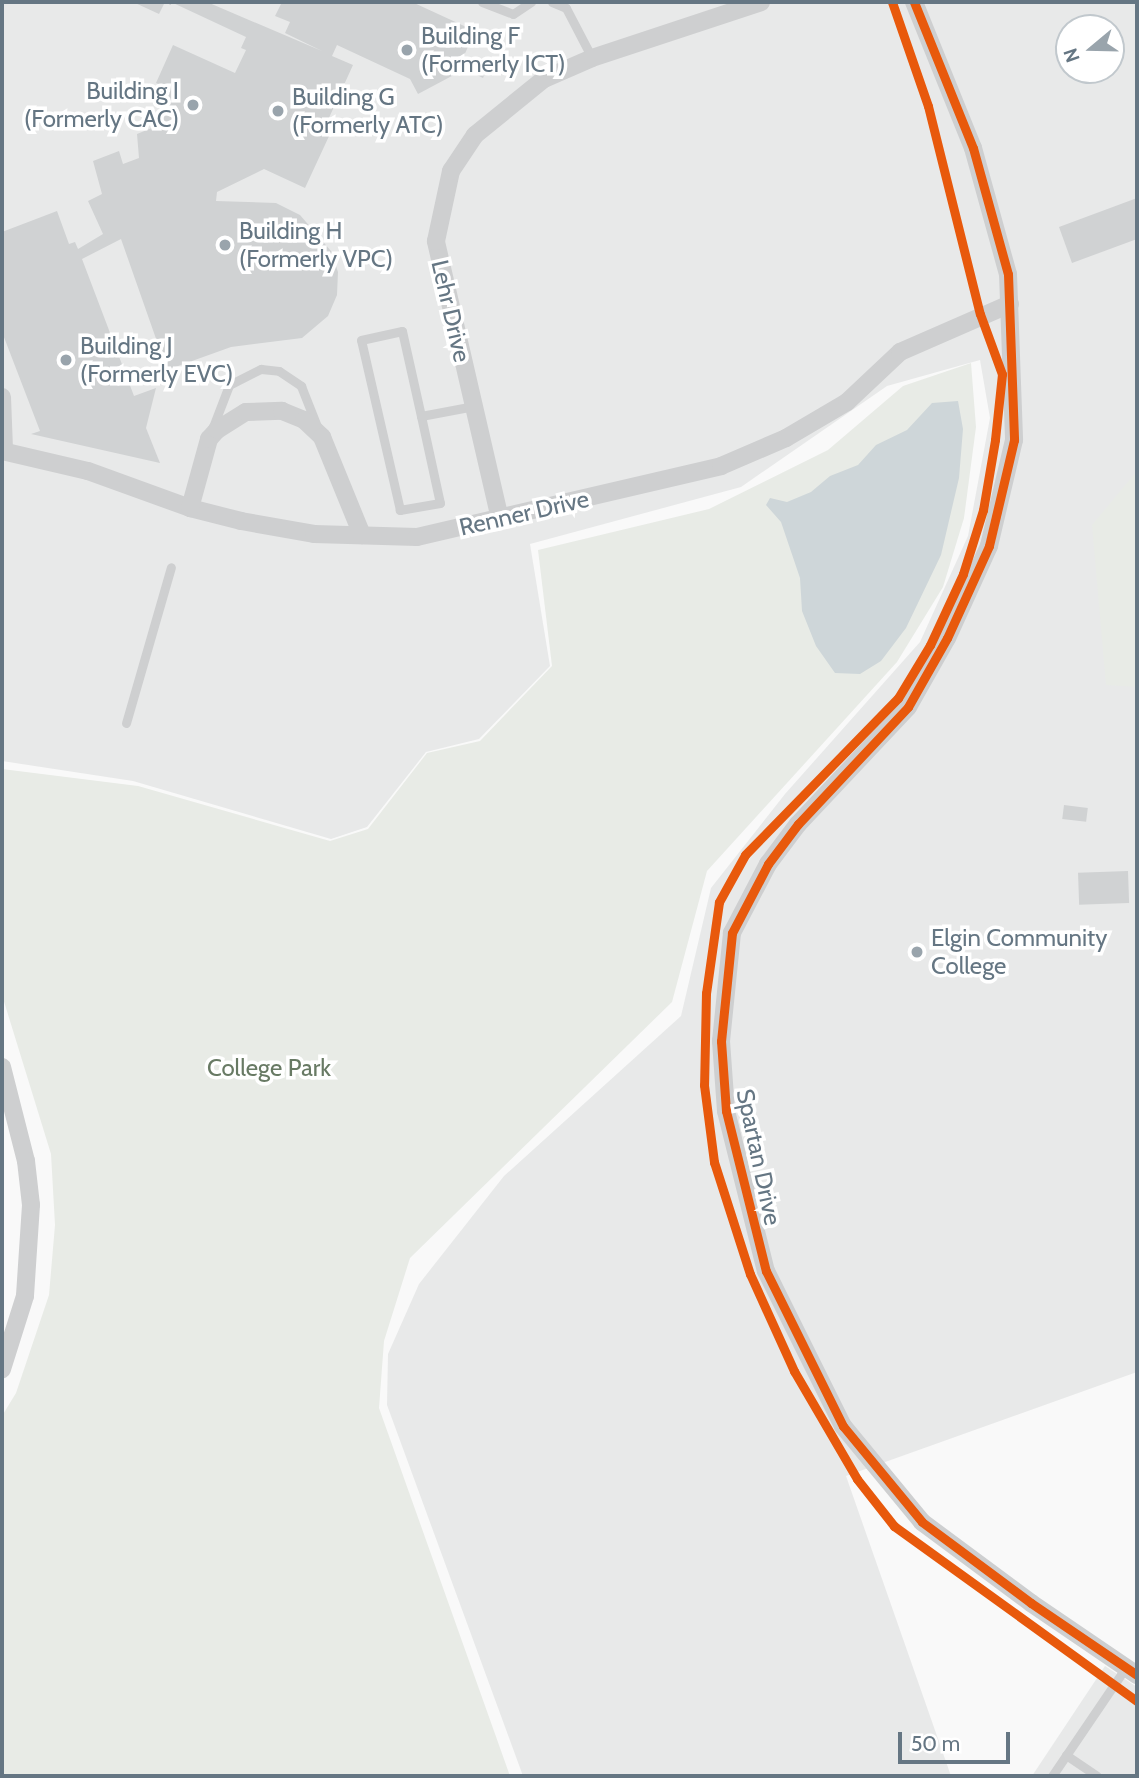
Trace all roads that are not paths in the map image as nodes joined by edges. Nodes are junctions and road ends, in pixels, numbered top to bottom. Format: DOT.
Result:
graph roads {
  1 [pos="482,2"];
  2 [pos="531,2"];
  3 [pos="552,2"];
  4 [pos="761,2"];
  5 [pos="914,2"];
  6 [pos="592,58"];
  7 [pos="1010,304"];
  8 [pos="2,397"];
  9 [pos="474,406"];
  10 [pos="421,416"];
  11 [pos="322,437"];
  12 [pos="209,439"];
  13 [pos="3,450"];
  14 [pos="190,508"];
  15 [pos="500,519"];
  16 [pos="362,535"];
  17 [pos="171,567"];
  18 [pos="126,723"];
  19 [pos="2,1067"];
  20 [pos="2,1369"];
  21 [pos="1132,1671"];
  22 [pos="1066,1755"];
  23 [pos="1052,1776"];
  24 [pos="1097,1776"];
  1 -- 2 [label="lane"];
  3 -- 6 [label="lane"];
  4 -- 6 [label="street, Lehr Drive"];
  5 -- 7 [label="street, Spartan Drive"];
  6 -- 9 [label="street, Lehr Drive"];
  7 -- 15 [label="street, Renner Drive"];
  7 -- 21 [label="street, Spartan Drive"];
  8 -- 13 [label="street"];
  9 -- 10 [label="lane"];
  9 -- 15 [label="street, Lehr Drive"];
  10 -- 10 [label="lane"];
  11 -- 12 [label="street"];
  11 -- 12 [label="lane"];
  11 -- 16 [label="street"];
  12 -- 14 [label="street"];
  13 -- 14 [label="street, Renner Drive"];
  14 -- 16 [label="street, Renner Drive"];
  15 -- 16 [label="street, Renner Drive"];
  17 -- 18 [label="lane"];
  19 -- 20 [label="street"];
  21 -- 22 [label="lane"];
  22 -- 23 [label="lane"];
  22 -- 24 [label="lane"];
}
